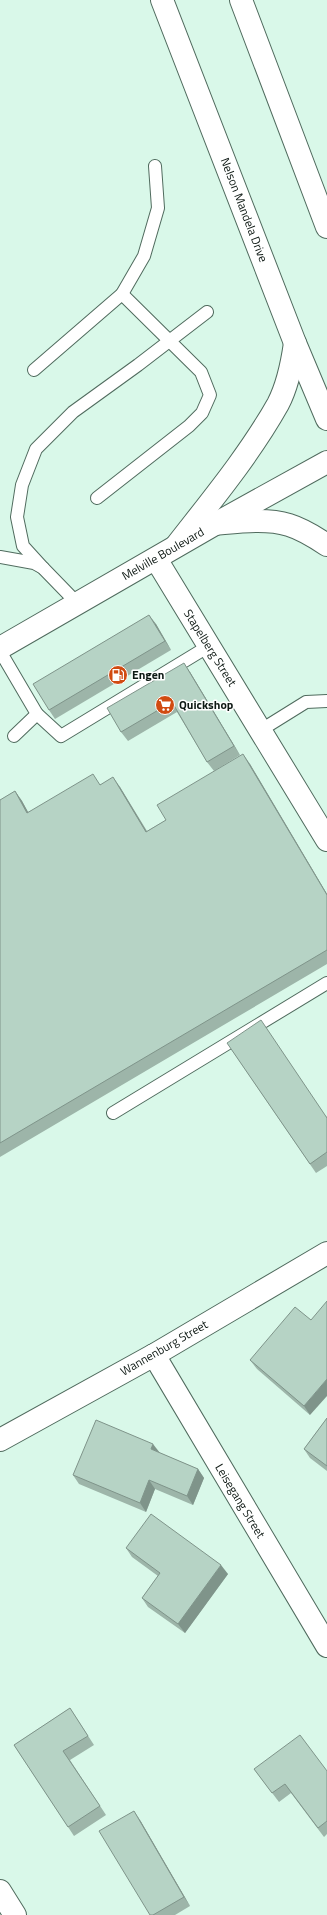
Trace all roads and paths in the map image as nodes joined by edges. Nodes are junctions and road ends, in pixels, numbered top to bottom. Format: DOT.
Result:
graph roads {
  1 [pos="162,0"];
  2 [pos="241,0"];
  3 [pos="155,166"];
  4 [pos="327,227"];
  5 [pos="122,294"];
  6 [pos="207,312"];
  7 [pos="170,341"];
  8 [pos="295,343"];
  9 [pos="34,370"];
  10 [pos="327,419"];
  11 [pos="327,462"];
  12 [pos="97,498"];
  13 [pos="215,524"];
  14 [pos="327,545"];
  15 [pos="176,546"];
  16 [pos="0,557"];
  17 [pos="156,559"];
  18 [pos="43,568"];
  19 [pos="77,603"];
  20 [pos="209,646"];
  21 [pos="0,648"];
  22 [pos="0,652"];
  23 [pos="327,701"];
  24 [pos="37,714"];
  25 [pos="261,730"];
  26 [pos="14,736"];
  27 [pos="327,840"];
  28 [pos="327,983"];
  29 [pos="113,1113"];
  30 [pos="327,1253"];
  31 [pos="154,1355"];
  32 [pos="0,1440"];
  33 [pos="327,1646"];
  34 [pos="0,1891"];
  35 [pos="15,1915"];
  1 -- 8 [label="main road, Nelson Mandela Drive"];
  2 -- 4 [label="main road"];
  3 -- 5 [label="lane"];
  5 -- 7 [label="lane"];
  5 -- 9 [label="lane"];
  6 -- 7 [label="lane"];
  7 -- 12 [label="lane"];
  7 -- 18 [label="lane"];
  8 -- 10 [label="main road, Nelson Mandela Drive"];
  8 -- 15 [label="main road"];
  11 -- 13 [label="main road, Melville Boulevard"];
  13 -- 14 [label="main road"];
  13 -- 15 [label="main road, Melville Boulevard"];
  15 -- 17 [label="main road, Melville Boulevard"];
  16 -- 18 [label="lane"];
  17 -- 19 [label="main road, Melville Boulevard"];
  17 -- 20 [label="main road, Stapelberg Street"];
  18 -- 19 [label="lane"];
  19 -- 21 [label="main road, Melville Boulevard"];
  20 -- 24 [label="lane"];
  20 -- 25 [label="main road, Stapelberg Street"];
  22 -- 24 [label="lane"];
  23 -- 25 [label="lane"];
  24 -- 26 [label="lane"];
  25 -- 27 [label="main road, Stapelberg Street"];
  28 -- 29 [label="lane"];
  30 -- 31 [label="main road, Wannenburg Street"];
  31 -- 32 [label="main road, Wannenburg Street"];
  31 -- 33 [label="main road, Leisegang Street"];
  34 -- 35 [label="main road"];
}
